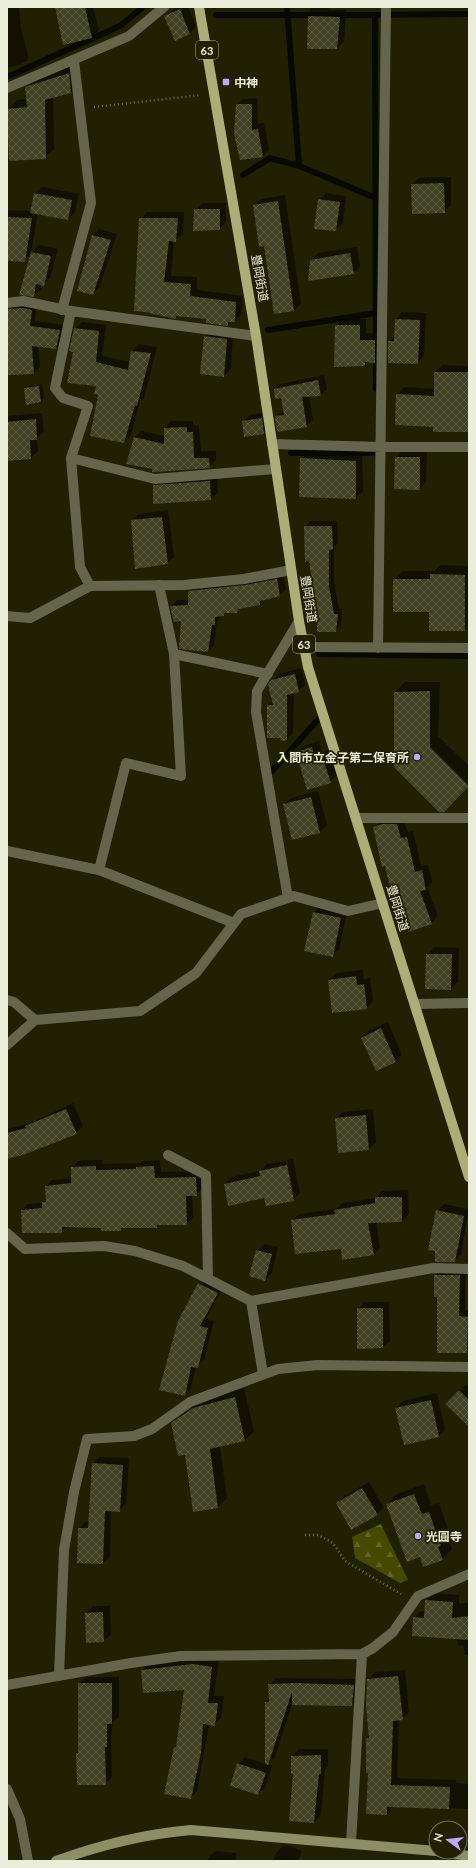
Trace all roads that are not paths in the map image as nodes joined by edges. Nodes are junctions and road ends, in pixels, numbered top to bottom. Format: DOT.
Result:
graph roads {
  1 [pos="164,7"];
  2 [pos="199,7"];
  3 [pos="386,7"];
  4 [pos="74,61"];
  5 [pos="7,88"];
  6 [pos="7,303"];
  7 [pos="66,311"];
  8 [pos="256,336"];
  9 [pos="272,444"];
  10 [pos="382,447"];
  11 [pos="469,447"];
  12 [pos="71,458"];
  13 [pos="275,469"];
  14 [pos="291,570"];
  15 [pos="159,585"];
  16 [pos="90,586"];
  17 [pos="7,616"];
  18 [pos="299,620"];
  19 [pos="304,647"];
  20 [pos="378,648"];
  21 [pos="469,648"];
  22 [pos="174,654"];
  23 [pos="268,674"];
  24 [pos="356,818"];
  25 [pos="469,818"];
  26 [pos="7,851"];
  27 [pos="99,870"];
  28 [pos="288,898"];
  29 [pos="383,903"];
  30 [pos="234,923"];
  31 [pos="7,1000"];
  32 [pos="469,1003"];
  33 [pos="415,1004"];
  34 [pos="35,1020"];
  35 [pos="7,1045"];
  36 [pos="168,1155"];
  37 [pos="469,1177"];
  38 [pos="7,1233"];
  39 [pos="469,1269"];
  40 [pos="208,1279"];
  41 [pos="251,1301"];
  42 [pos="469,1367"];
  43 [pos="263,1374"];
  44 [pos="469,1574"];
  45 [pos="362,1654"];
  46 [pos="59,1676"];
  47 [pos="7,1685"];
  48 [pos="7,1789"];
  49 [pos="351,1843"];
  50 [pos="428,1850"];
  51 [pos="28,1861"];
  52 [pos="56,1861"];
  1 -- 4 [label="street"];
  2 -- 8 [label="main road, 豊岡街道 / 63"];
  3 -- 10 [label="street"];
  4 -- 5 [label="street"];
  4 -- 7 [label="street"];
  6 -- 7 [label="street"];
  7 -- 8 [label="street"];
  7 -- 12 [label="street"];
  8 -- 9 [label="main road, 豊岡街道 / 63"];
  9 -- 10 [label="street"];
  9 -- 13 [label="main road, 豊岡街道 / 63"];
  10 -- 11 [label="street"];
  10 -- 20 [label="street"];
  12 -- 13 [label="street"];
  12 -- 16 [label="street"];
  13 -- 14 [label="main road, 豊岡街道 / 63"];
  14 -- 15 [label="street"];
  14 -- 18 [label="main road, 豊岡街道 / 63"];
  15 -- 16 [label="street"];
  15 -- 22 [label="street"];
  16 -- 17 [label="street"];
  18 -- 19 [label="main road, 豊岡街道 / 63"];
  18 -- 23 [label="street"];
  19 -- 20 [label="street"];
  19 -- 24 [label="main road, 豊岡街道 / 63"];
  20 -- 21 [label="street"];
  22 -- 23 [label="street"];
  22 -- 27 [label="street"];
  23 -- 28 [label="street"];
  24 -- 25 [label="street"];
  24 -- 29 [label="main road, 豊岡街道 / 63"];
  26 -- 27 [label="street"];
  27 -- 30 [label="street"];
  28 -- 29 [label="street"];
  28 -- 30 [label="street"];
  29 -- 33 [label="main road, 豊岡街道 / 63"];
  30 -- 34 [label="street"];
  31 -- 34 [label="street"];
  32 -- 33 [label="street"];
  33 -- 37 [label="main road, 豊岡街道 / 63"];
  34 -- 35 [label="street"];
  36 -- 40 [label="street"];
  38 -- 40 [label="street"];
  39 -- 41 [label="street"];
  40 -- 41 [label="street"];
  41 -- 43 [label="street"];
  42 -- 43 [label="street"];
  43 -- 46 [label="street"];
  44 -- 45 [label="street"];
  45 -- 46 [label="street"];
  45 -- 49 [label="street"];
  46 -- 47 [label="street"];
  48 -- 51 [label="street"];
  49 -- 50 [label="street"];
  49 -- 52 [label="street"];
}
